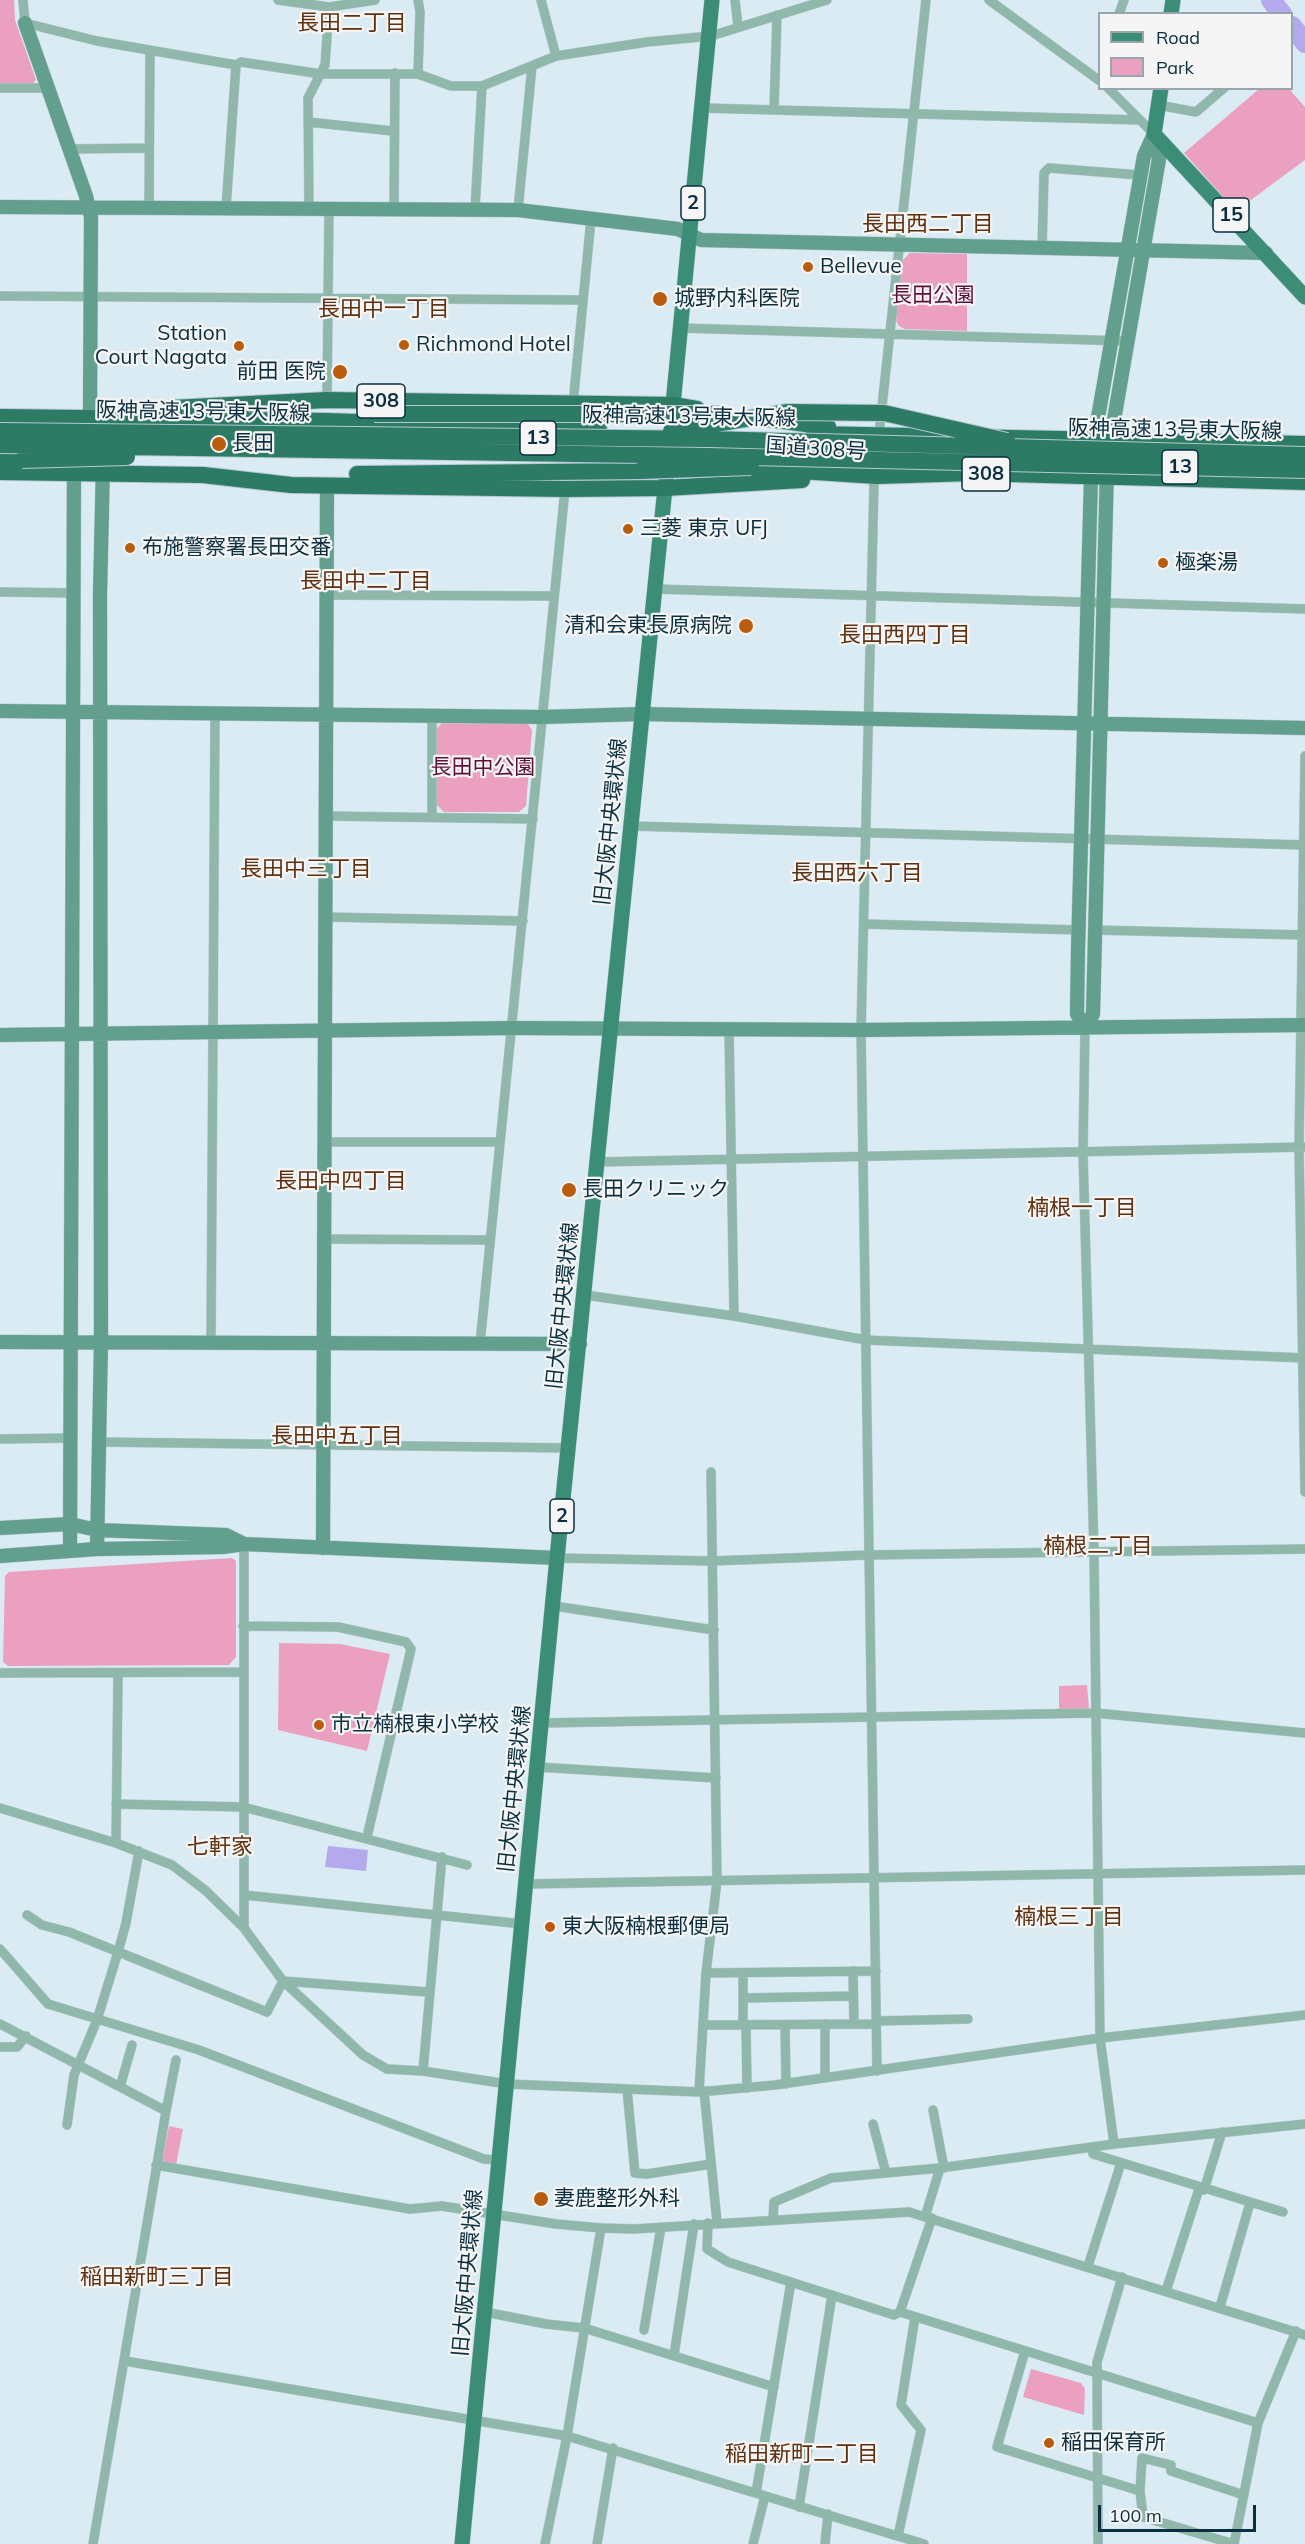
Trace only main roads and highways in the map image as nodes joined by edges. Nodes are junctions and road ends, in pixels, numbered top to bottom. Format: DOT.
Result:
graph roads {
  1 [pos="712,0"];
  2 [pos="1161,90"];
  3 [pos="1305,297"];
  4 [pos="673,405"];
  5 [pos="0,408"];
  6 [pos="214,408"];
  7 [pos="788,412"];
  8 [pos="83,413"];
  9 [pos="0,417"];
  10 [pos="0,424"];
  11 [pos="0,431"];
  12 [pos="671,433"];
  13 [pos="879,435"];
  14 [pos="617,438"];
  15 [pos="203,442"];
  16 [pos="1305,444"];
  17 [pos="0,445"];
  18 [pos="1075,450"];
  19 [pos="0,452"];
  20 [pos="1305,455"];
  21 [pos="0,460"];
  22 [pos="916,461"];
  23 [pos="668,462"];
  24 [pos="1305,470"];
  25 [pos="0,472"];
  26 [pos="203,475"];
  27 [pos="877,476"];
  28 [pos="1305,482"];
  29 [pos="665,488"];
  30 [pos="462,2544"];
  1 -- 4 [label="main road, 旧大阪中央環状線 / 2"];
  2 -- 3 [label="main road, 15"];
  4 -- 6 [label="highway, 308"];
  4 -- 12 [label="main road, 旧大阪中央環状線 / 2"];
  4 -- 13 [label="highway, 308"];
  5 -- 8 [label="highway, 308"];
  6 -- 7 [label="highway, bridge"];
  6 -- 8 [label="highway, 308"];
  7 -- 14 [label="highway, bridge"];
  7 -- 18 [label="highway, bridge"];
  8 -- 9 [label="highway, 国道308号 / 308"];
  8 -- 12 [label="highway, 国道308号 / 308"];
  10 -- 15 [label="highway, bridge"];
  11 -- 15 [label="highway, 阪神高速13号東大阪線 / 13, bridge"];
  12 -- 13 [label="highway, 国道308号 / 308"];
  12 -- 23 [label="main road, 旧大阪中央環状線 / 2"];
  13 -- 16 [label="highway, 国道308号 / 308"];
  14 -- 15 [label="highway, 阪神高速13号東大阪線 / 13, bridge"];
  14 -- 18 [label="highway, 阪神高速13号東大阪線 / 13, bridge"];
  15 -- 17 [label="highway, 阪神高速13号東大阪線 / 13, bridge"];
  15 -- 21 [label="highway, bridge"];
  15 -- 22 [label="highway, 阪神高速13号東大阪線 / 13, bridge"];
  18 -- 20 [label="highway, 阪神高速13号東大阪線 / 13, bridge"];
  19 -- 23 [label="highway, 国道308号 / 308"];
  22 -- 24 [label="highway, 阪神高速13号東大阪線 / 13, bridge"];
  22 -- 26 [label="highway, bridge"];
  23 -- 27 [label="highway, 国道308号 / 308"];
  23 -- 29 [label="main road, 旧大阪中央環状線 / 2"];
  25 -- 26 [label="highway, 308"];
  26 -- 29 [label="highway, 308"];
  27 -- 28 [label="highway, 国道308号 / 308"];
  27 -- 29 [label="highway, 308"];
  29 -- 30 [label="main road, 旧大阪中央環状線 / 2"];
}
